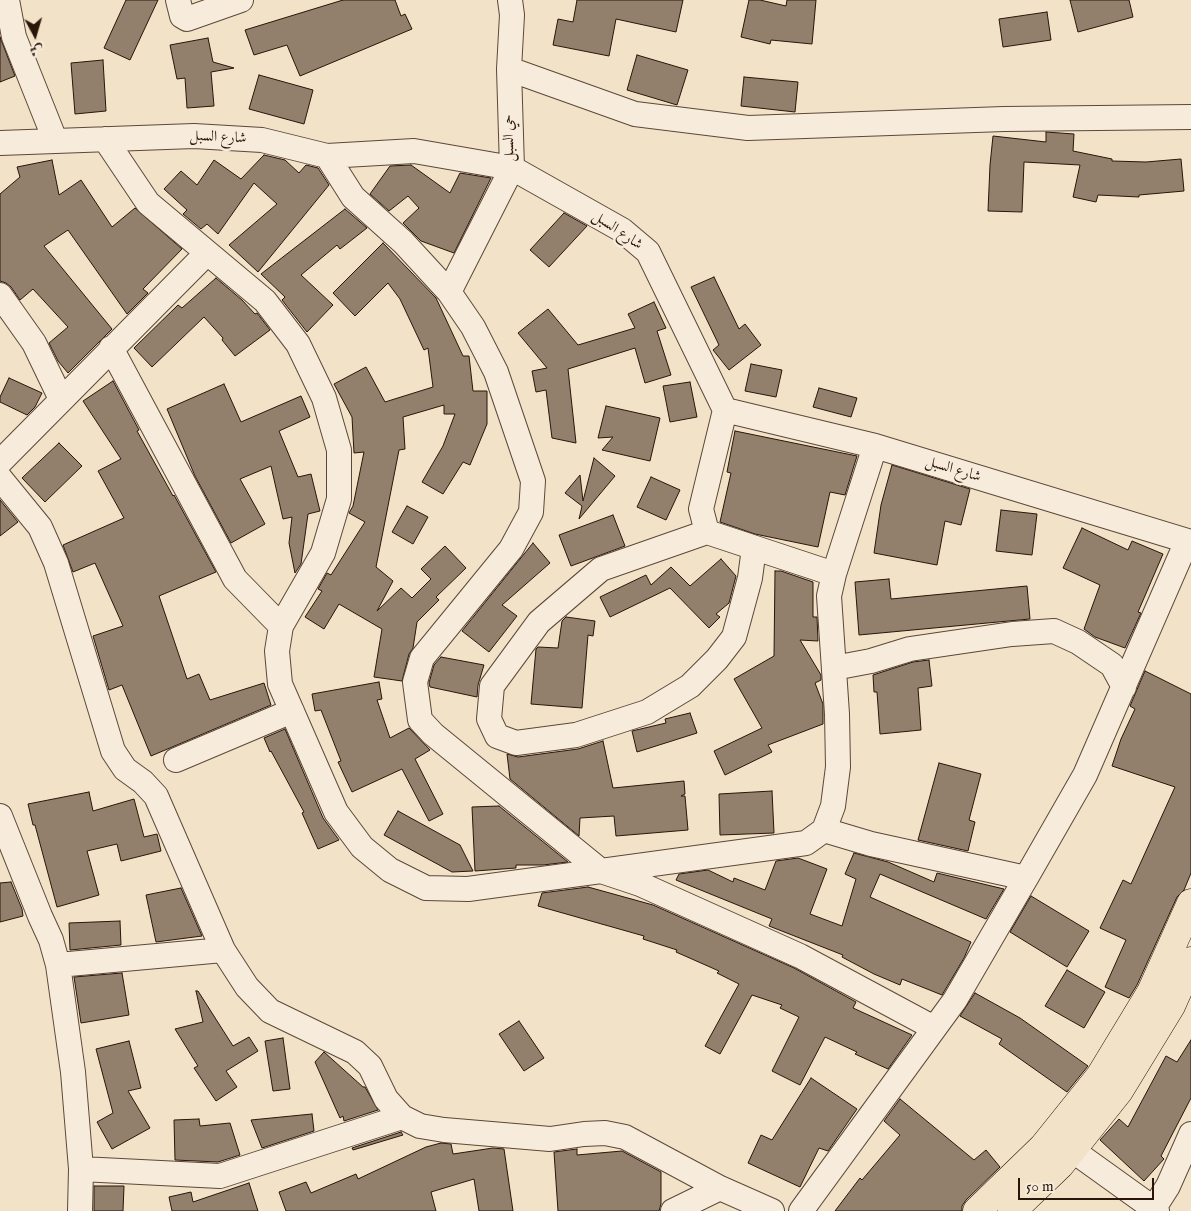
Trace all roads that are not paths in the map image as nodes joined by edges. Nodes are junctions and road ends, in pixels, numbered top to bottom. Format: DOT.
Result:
graph roads {
  1 [pos="6,0"];
  2 [pos="178,0"];
  3 [pos="241,0"];
  4 [pos="510,0"];
  5 [pos="509,69"];
  6 [pos="1191,117"];
  7 [pos="105,139"];
  8 [pos="56,140"];
  9 [pos="0,143"];
  10 [pos="327,156"];
  11 [pos="512,168"];
  12 [pos="206,253"];
  13 [pos="449,292"];
  14 [pos="0,295"];
  15 [pos="111,348"];
  16 [pos="61,399"];
  17 [pos="725,410"];
  18 [pos="875,446"];
  19 [pos="0,462"];
  20 [pos="0,478"];
  21 [pos="707,532"];
  22 [pos="1189,542"];
  23 [pos="754,548"];
  24 [pos="834,574"];
  25 [pos="282,626"];
  26 [pos="834,668"];
  27 [pos="1124,687"];
  28 [pos="292,711"];
  29 [pos="176,760"];
  30 [pos="0,816"];
  31 [pos="824,830"];
  32 [pos="601,871"];
  33 [pos="1026,878"];
  34 [pos="1191,903"];
  35 [pos="224,950"];
  36 [pos="1191,962"];
  37 [pos="58,965"];
  38 [pos="934,1028"];
  39 [pos="402,1117"];
  40 [pos="1191,1134"];
  41 [pos="1072,1150"];
  42 [pos="80,1169"];
  43 [pos="720,1188"];
  44 [pos="1156,1210"];
  45 [pos="80,1211"];
  46 [pos="673,1211"];
  47 [pos="772,1211"];
  48 [pos="801,1211"];
  49 [pos="976,1211"];
  50 [pos="1012,1211"];
  1 -- 8 [label="street"];
  2 -- 3 [label="street"];
  4 -- 5 [label="street, حي السبل"];
  5 -- 6 [label="street"];
  5 -- 11 [label="street, حي السبل"];
  7 -- 8 [label="street, شارع السبل"];
  7 -- 10 [label="street, شارع السبل"];
  7 -- 12 [label="street"];
  8 -- 9 [label="street, شارع السبل"];
  10 -- 11 [label="street, شارع السبل"];
  10 -- 13 [label="street"];
  11 -- 13 [label="street, حي السبل"];
  11 -- 17 [label="street, شارع السبل"];
  12 -- 15 [label="street"];
  12 -- 25 [label="street"];
  13 -- 32 [label="street"];
  14 -- 16 [label="street"];
  15 -- 16 [label="street"];
  15 -- 25 [label="street"];
  16 -- 19 [label="street"];
  17 -- 18 [label="street, شارع السبل"];
  17 -- 21 [label="street"];
  18 -- 22 [label="street, شارع السبل"];
  18 -- 24 [label="street"];
  20 -- 35 [label="street"];
  21 -- 23 [label="street"];
  21 -- 23 [label="street"];
  22 -- 27 [label="street"];
  23 -- 24 [label="street"];
  24 -- 26 [label="street"];
  25 -- 28 [label="street"];
  26 -- 27 [label="street"];
  26 -- 31 [label="street"];
  27 -- 33 [label="street"];
  28 -- 29 [label="street"];
  28 -- 32 [label="street"];
  30 -- 37 [label="street"];
  31 -- 32 [label="street"];
  31 -- 33 [label="street"];
  32 -- 38 [label="street"];
  33 -- 38 [label="street"];
  34 -- 49 [label="main road"];
  35 -- 37 [label="street"];
  35 -- 39 [label="street"];
  36 -- 41 [label="main road"];
  37 -- 42 [label="street"];
  38 -- 48 [label="street"];
  39 -- 42 [label="street"];
  39 -- 43 [label="street"];
  40 -- 44 [label="street"];
  41 -- 44 [label="street"];
  41 -- 50 [label="main road"];
  42 -- 45 [label="street"];
  43 -- 46 [label="street"];
  43 -- 47 [label="street"];
}
